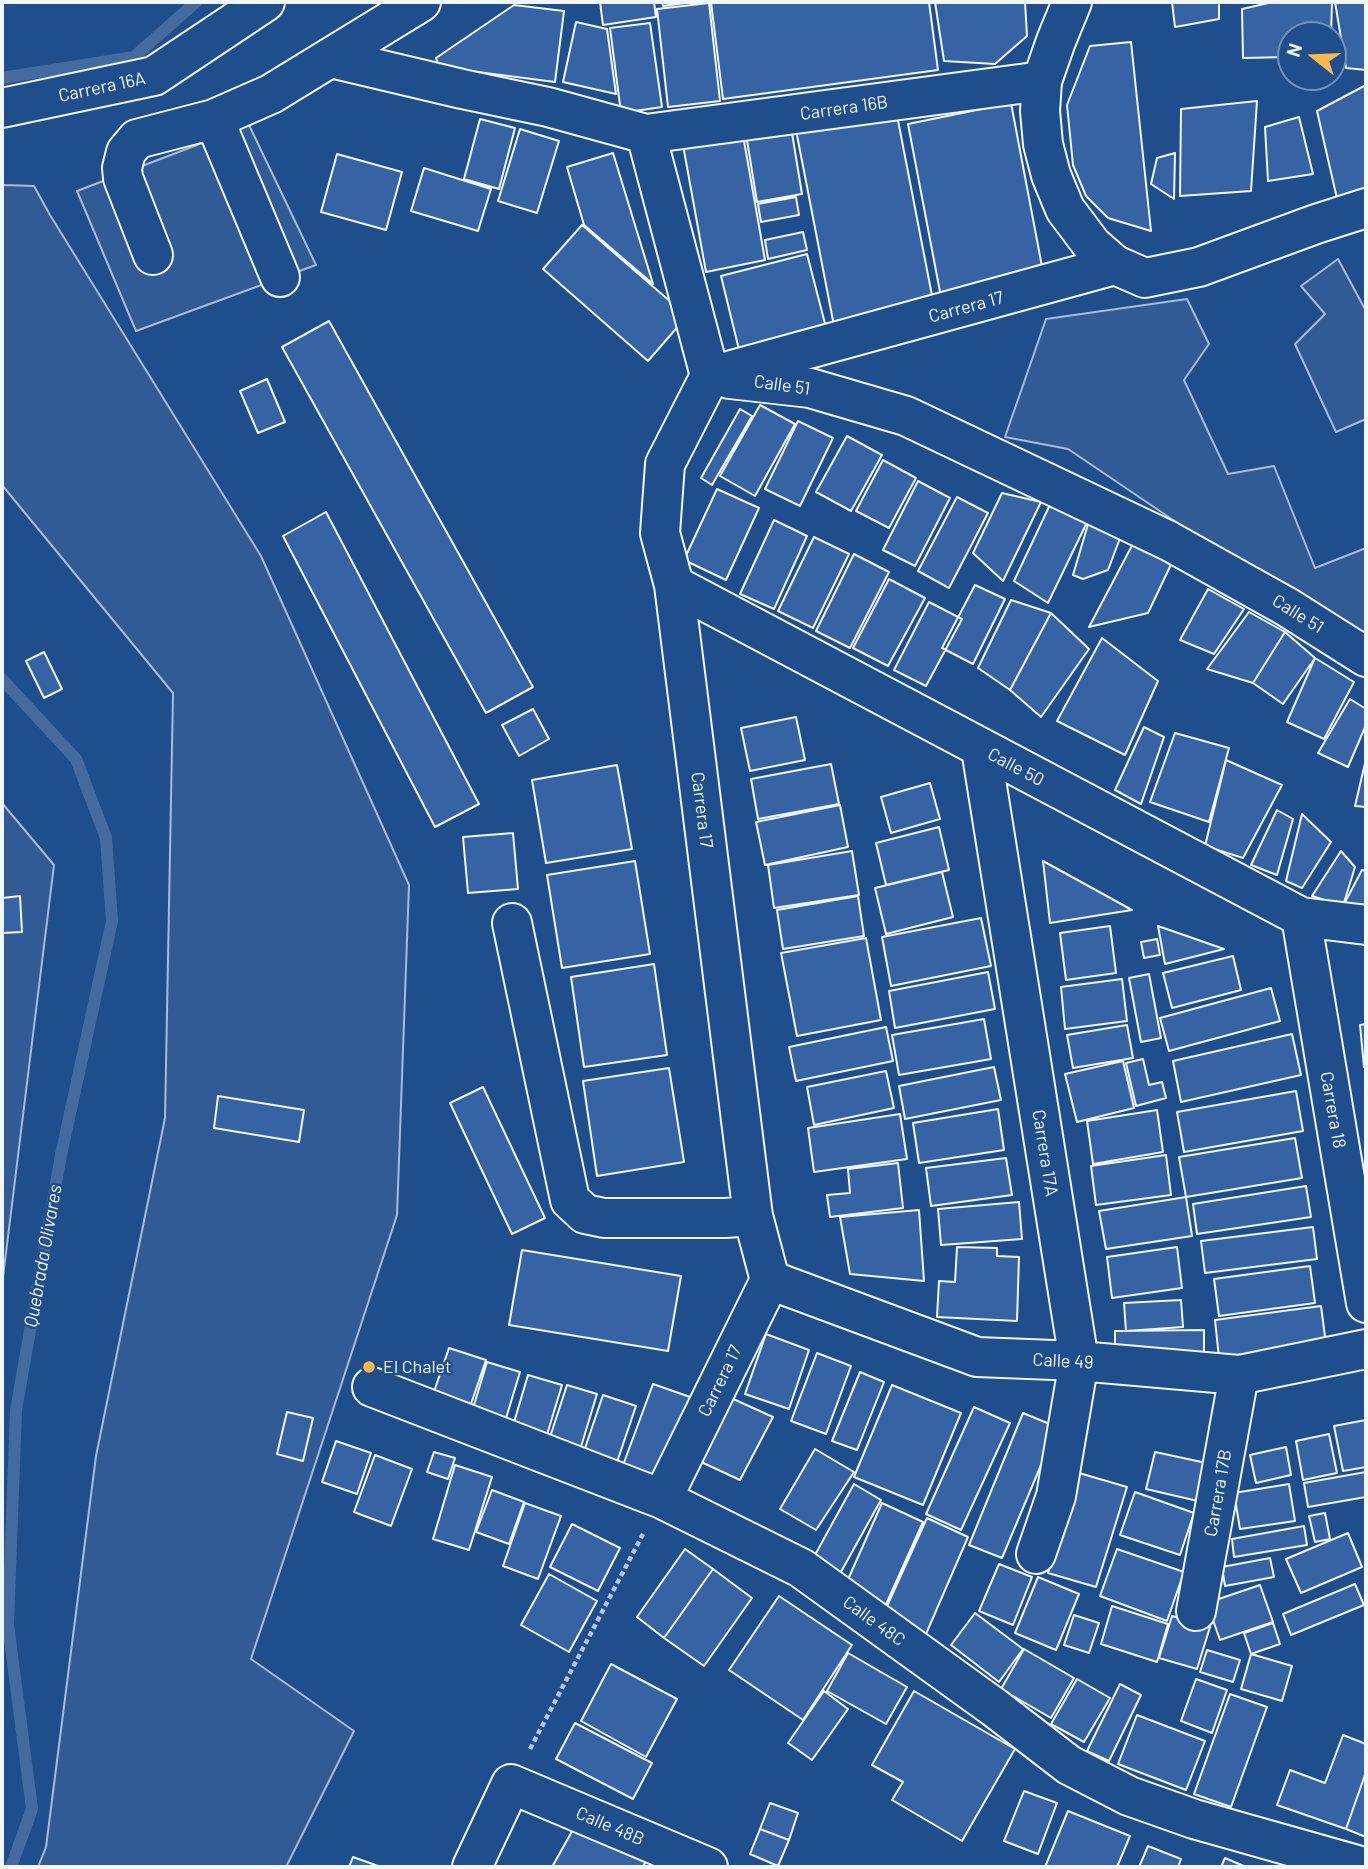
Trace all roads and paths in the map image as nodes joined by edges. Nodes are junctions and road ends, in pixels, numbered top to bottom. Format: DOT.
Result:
graph roads {
  1 [pos="265,2"];
  2 [pos="421,2"];
  3 [pos="1079,3"];
  4 [pos="331,58"];
  5 [pos="1042,81"];
  6 [pos="2,108"];
  7 [pos="214,120"];
  8 [pos="646,134"];
  9 [pos="1366,208"];
  10 [pos="153,255"];
  11 [pos="1115,265"];
  12 [pos="279,277"];
  13 [pos="710,376"];
  14 [pos="674,585"];
  15 [pos="1366,657"];
  16 [pos="981,749"];
  17 [pos="1300,917"];
  18 [pos="512,923"];
  19 [pos="1366,925"];
  20 [pos="753,1216"];
  21 [pos="770,1280"];
  22 [pos="1366,1303"];
  23 [pos="1366,1349"];
  24 [pos="1079,1361"];
  25 [pos="1239,1375"];
  26 [pos="372,1387"];
  27 [pos="662,1499"];
  28 [pos="1036,1554"];
  29 [pos="1196,1611"];
  30 [pos="511,1784"];
  31 [pos="1342,1864"];
  32 [pos="472,1867"];
  33 [pos="708,1867"];
  1 -- 6 [label="street, Carrera 16A"];
  2 -- 4 [label="street"];
  3 -- 5 [label="street"];
  4 -- 7 [label="street"];
  4 -- 8 [label="street"];
  5 -- 8 [label="street, Carrera 16B"];
  5 -- 11 [label="street"];
  7 -- 10 [label="street"];
  7 -- 12 [label="street"];
  8 -- 13 [label="street"];
  9 -- 11 [label="street"];
  11 -- 13 [label="street, Carrera 17"];
  13 -- 14 [label="street, Carrera 17"];
  13 -- 15 [label="street, Calle 51"];
  14 -- 16 [label="street, Calle 50"];
  14 -- 20 [label="street, Carrera 17"];
  16 -- 17 [label="street, Calle 50"];
  16 -- 24 [label="street, Carrera 17A"];
  17 -- 19 [label="street, Calle 50"];
  17 -- 22 [label="street, Carrera 18"];
  18 -- 20 [label="street"];
  20 -- 21 [label="street, Carrera 17"];
  21 -- 24 [label="street, Calle 49"];
  21 -- 27 [label="street, Carrera 17"];
  23 -- 25 [label="street, Calle 49"];
  24 -- 25 [label="street, Calle 49"];
  24 -- 28 [label="street, Carrera 17A"];
  25 -- 29 [label="street, Carrera 17B"];
  26 -- 27 [label="street, Calle 48C"];
  27 -- 30 [label="path"];
  27 -- 31 [label="street, Calle 48C"];
  30 -- 32 [label="street"];
  30 -- 33 [label="street, Calle 48B"];
}
